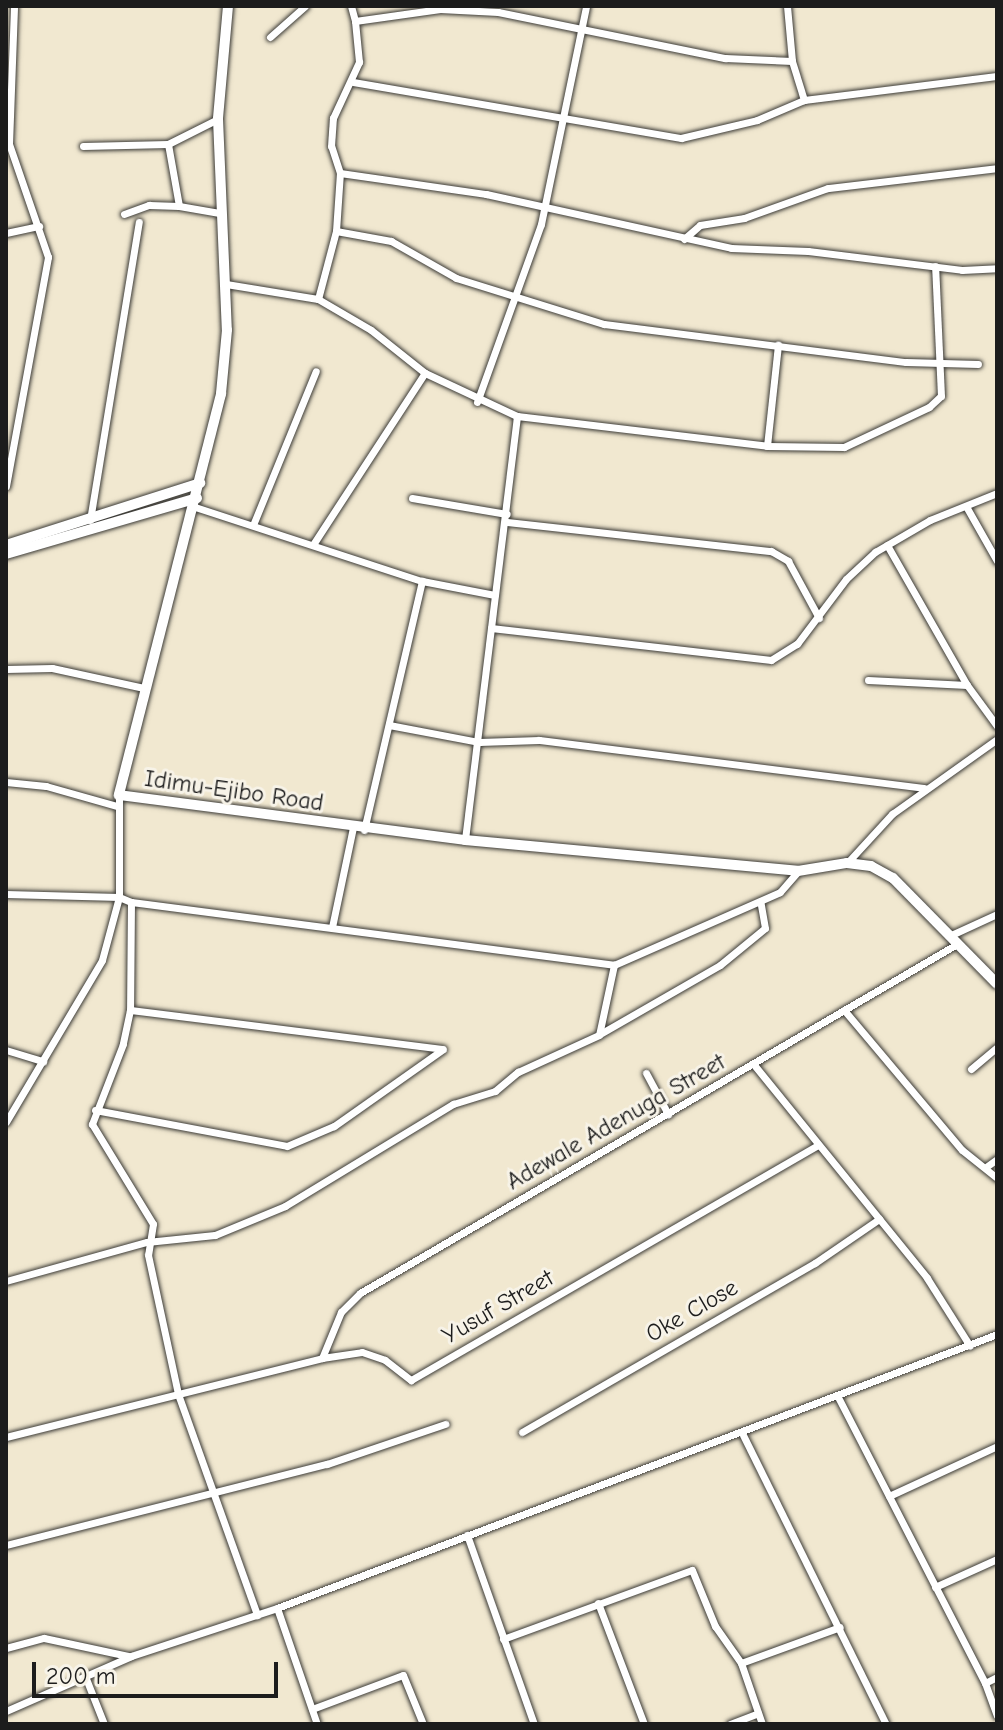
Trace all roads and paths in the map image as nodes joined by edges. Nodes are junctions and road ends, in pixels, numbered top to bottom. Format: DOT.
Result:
graph roads {
  1 [pos="14,6"];
  2 [pos="228,6"];
  3 [pos="305,6"];
  4 [pos="351,6"];
  5 [pos="586,6"];
  6 [pos="787,6"];
  7 [pos="355,21"];
  8 [pos="584,28"];
  9 [pos="270,37"];
  10 [pos="792,61"];
  11 [pos="997,76"];
  12 [pos="353,82"];
  13 [pos="804,100"];
  14 [pos="565,118"];
  15 [pos="218,119"];
  16 [pos="8,124"];
  17 [pos="168,144"];
  18 [pos="83,146"];
  19 [pos="997,168"];
  20 [pos="340,173"];
  21 [pos="179,206"];
  22 [pos="543,210"];
  23 [pos="219,213"];
  24 [pos="124,214"];
  25 [pos="139,222"];
  26 [pos="39,226"];
  27 [pos="336,231"];
  28 [pos="6,233"];
  29 [pos="684,239"];
  30 [pos="935,266"];
  31 [pos="997,268"];
  32 [pos="226,284"];
  33 [pos="517,294"];
  34 [pos="318,299"];
  35 [pos="778,345"];
  36 [pos="940,362"];
  37 [pos="978,364"];
  38 [pos="316,371"];
  39 [pos="425,373"];
  40 [pos="477,402"];
  41 [pos="517,416"];
  42 [pos="767,446"];
  43 [pos="200,483"];
  44 [pos="6,486"];
  45 [pos="997,493"];
  46 [pos="412,498"];
  47 [pos="196,502"];
  48 [pos="967,508"];
  49 [pos="507,518"];
  50 [pos="90,520"];
  51 [pos="253,525"];
  52 [pos="314,543"];
  53 [pos="887,545"];
  54 [pos="11,548"];
  55 [pos="997,561"];
  56 [pos="422,581"];
  57 [pos="495,595"];
  58 [pos="819,618"];
  59 [pos="491,628"];
  60 [pos="6,669"];
  61 [pos="868,680"];
  62 [pos="967,685"];
  63 [pos="144,688"];
  64 [pos="389,725"];
  65 [pos="997,726"];
  66 [pos="997,739"];
  67 [pos="479,742"];
  68 [pos="6,782"];
  69 [pos="924,788"];
  70 [pos="118,800"];
  71 [pos="359,828"];
  72 [pos="465,840"];
  73 [pos="847,863"];
  74 [pos="798,871"];
  75 [pos="6,894"];
  76 [pos="119,897"];
  77 [pos="760,901"];
  78 [pos="131,902"];
  79 [pos="997,914"];
  80 [pos="332,927"];
  81 [pos="953,940"];
  82 [pos="614,965"];
  83 [pos="995,978"];
  84 [pos="130,1010"];
  85 [pos="844,1010"];
  86 [pos="599,1035"];
  87 [pos="997,1047"];
  88 [pos="6,1050"];
  89 [pos="43,1061"];
  90 [pos="755,1066"];
  91 [pos="971,1069"];
  92 [pos="646,1073"];
  93 [pos="95,1110"];
  94 [pos="668,1114"];
  95 [pos="6,1122"];
  96 [pos="818,1145"];
  97 [pos="997,1159"];
  98 [pos="986,1167"];
  99 [pos="997,1178"];
  100 [pos="879,1219"];
  101 [pos="147,1242"];
  102 [pos="6,1281"];
  103 [pos="997,1334"];
  104 [pos="970,1346"];
  105 [pos="322,1358"];
  106 [pos="178,1394"];
  107 [pos="838,1397"];
  108 [pos="445,1424"];
  109 [pos="522,1432"];
  110 [pos="743,1435"];
  111 [pos="6,1437"];
  112 [pos="997,1446"];
  113 [pos="210,1494"];
  114 [pos="889,1496"];
  115 [pos="467,1535"];
  116 [pos="6,1545"];
  117 [pos="997,1559"];
  118 [pos="935,1587"];
  119 [pos="598,1603"];
  120 [pos="277,1608"];
  121 [pos="257,1615"];
  122 [pos="840,1627"];
  123 [pos="503,1639"];
  124 [pos="6,1648"];
  125 [pos="131,1656"];
  126 [pos="741,1663"];
  127 [pos="85,1676"];
  128 [pos="997,1677"];
  129 [pos="985,1683"];
  130 [pos="312,1709"];
  131 [pos="6,1711"];
  132 [pos="758,1713"];
  133 [pos="997,1716"];
  134 [pos="104,1724"];
  135 [pos="317,1724"];
  136 [pos="423,1724"];
  137 [pos="534,1724"];
  138 [pos="644,1724"];
  139 [pos="730,1724"];
  140 [pos="762,1724"];
  141 [pos="886,1724"];
  1 -- 16 [label="street"];
  2 -- 15 [label="main road, Idimu-Ejibo Road"];
  3 -- 9 [label="street"];
  4 -- 7 [label="street"];
  5 -- 8 [label="street"];
  6 -- 10 [label="street"];
  7 -- 8 [label="street"];
  7 -- 12 [label="street"];
  8 -- 10 [label="street"];
  8 -- 14 [label="street"];
  10 -- 13 [label="street"];
  11 -- 13 [label="street"];
  12 -- 14 [label="street"];
  12 -- 20 [label="street"];
  13 -- 14 [label="street"];
  14 -- 22 [label="street"];
  15 -- 17 [label="street"];
  15 -- 23 [label="main road, Idimu-Ejibo Road"];
  16 -- 26 [label="street"];
  17 -- 18 [label="street"];
  17 -- 21 [label="street"];
  19 -- 29 [label="street"];
  20 -- 22 [label="street"];
  20 -- 27 [label="street"];
  21 -- 23 [label="street"];
  21 -- 24 [label="street"];
  22 -- 29 [label="street"];
  22 -- 33 [label="street"];
  23 -- 32 [label="main road, Idimu-Ejibo Road"];
  25 -- 50 [label="street"];
  26 -- 28 [label="street"];
  26 -- 44 [label="street"];
  27 -- 33 [label="street"];
  27 -- 34 [label="street"];
  29 -- 30 [label="street"];
  30 -- 31 [label="street"];
  30 -- 36 [label="street"];
  32 -- 34 [label="street"];
  32 -- 43 [label="main road, Idimu-Ejibo Road"];
  33 -- 35 [label="street"];
  33 -- 40 [label="street"];
  34 -- 39 [label="street"];
  35 -- 36 [label="street"];
  35 -- 42 [label="street"];
  36 -- 37 [label="street"];
  36 -- 42 [label="street"];
  38 -- 51 [label="street"];
  39 -- 40 [label="street"];
  39 -- 52 [label="street"];
  40 -- 41 [label="street"];
  41 -- 42 [label="street"];
  41 -- 49 [label="street"];
  43 -- 47 [label="main road, Idimu-Ejibo Road"];
  43 -- 50 [label="main road"];
  45 -- 48 [label="street"];
  46 -- 49 [label="street"];
  47 -- 51 [label="street"];
  47 -- 54 [label="main road"];
  47 -- 63 [label="main road, Idimu-Ejibo Road"];
  48 -- 53 [label="street"];
  48 -- 55 [label="street"];
  49 -- 57 [label="street"];
  49 -- 58 [label="street"];
  50 -- 54 [label="main road"];
  51 -- 52 [label="street"];
  52 -- 56 [label="street"];
  53 -- 58 [label="street"];
  53 -- 62 [label="street"];
  56 -- 57 [label="street"];
  56 -- 64 [label="street"];
  57 -- 59 [label="street"];
  58 -- 59 [label="street"];
  59 -- 67 [label="street"];
  60 -- 63 [label="street"];
  61 -- 62 [label="street"];
  62 -- 65 [label="street"];
  63 -- 70 [label="main road, Idimu-Ejibo Road"];
  64 -- 67 [label="street"];
  64 -- 71 [label="street"];
  66 -- 69 [label="street"];
  67 -- 69 [label="street"];
  67 -- 72 [label="street"];
  68 -- 70 [label="street"];
  69 -- 73 [label="street"];
  70 -- 71 [label="main road, Idimu-Ejibo Road"];
  70 -- 76 [label="street"];
  71 -- 72 [label="main road, Idimu-Ejibo Road"];
  71 -- 80 [label="street"];
  72 -- 74 [label="main road, Idimu-Ejibo Road"];
  73 -- 74 [label="main road, Idimu-Ejibo Road"];
  73 -- 81 [label="main road"];
  74 -- 77 [label="street"];
  75 -- 76 [label="street"];
  76 -- 78 [label="street"];
  76 -- 89 [label="street"];
  77 -- 82 [label="street"];
  77 -- 86 [label="street"];
  78 -- 80 [label="street"];
  78 -- 84 [label="street"];
  79 -- 81 [label="street, Adewale Adenuga Street"];
  80 -- 82 [label="street"];
  81 -- 83 [label="main road"];
  81 -- 85 [label="street, Adewale Adenuga Street"];
  82 -- 86 [label="street"];
  84 -- 93 [label="street"];
  84 -- 93 [label="street"];
  85 -- 90 [label="street, Adewale Adenuga Street"];
  85 -- 98 [label="street"];
  86 -- 101 [label="street"];
  87 -- 91 [label="street"];
  88 -- 89 [label="street"];
  89 -- 95 [label="street"];
  90 -- 94 [label="street, Adewale Adenuga Street"];
  90 -- 96 [label="street"];
  92 -- 94 [label="street"];
  93 -- 101 [label="street"];
  94 -- 105 [label="street, Adewale Adenuga Street"];
  96 -- 100 [label="street"];
  96 -- 105 [label="street, Yusuf Street"];
  97 -- 98 [label="street"];
  98 -- 99 [label="street"];
  100 -- 104 [label="street"];
  100 -- 109 [label="street, Oke Close"];
  101 -- 102 [label="street"];
  101 -- 106 [label="street"];
  103 -- 104 [label="street"];
  104 -- 107 [label="street"];
  105 -- 106 [label="street, Yusuf Street"];
  106 -- 111 [label="street, Yusuf Street"];
  106 -- 113 [label="street"];
  107 -- 110 [label="street"];
  107 -- 114 [label="street"];
  108 -- 113 [label="street"];
  110 -- 115 [label="street"];
  110 -- 122 [label="street"];
  112 -- 114 [label="street"];
  113 -- 116 [label="street"];
  113 -- 121 [label="street"];
  114 -- 118 [label="street"];
  115 -- 120 [label="street"];
  115 -- 123 [label="street"];
  117 -- 118 [label="street"];
  118 -- 129 [label="street"];
  119 -- 123 [label="street"];
  119 -- 126 [label="street"];
  119 -- 138 [label="street"];
  120 -- 121 [label="street"];
  120 -- 130 [label="street"];
  121 -- 125 [label="street"];
  122 -- 126 [label="street"];
  122 -- 141 [label="street"];
  123 -- 137 [label="street"];
  124 -- 125 [label="street"];
  125 -- 127 [label="street"];
  126 -- 132 [label="street"];
  127 -- 131 [label="street"];
  127 -- 134 [label="street"];
  128 -- 129 [label="street"];
  129 -- 133 [label="street"];
  130 -- 135 [label="street"];
  130 -- 136 [label="street"];
  132 -- 139 [label="street"];
  132 -- 140 [label="street"];
}
